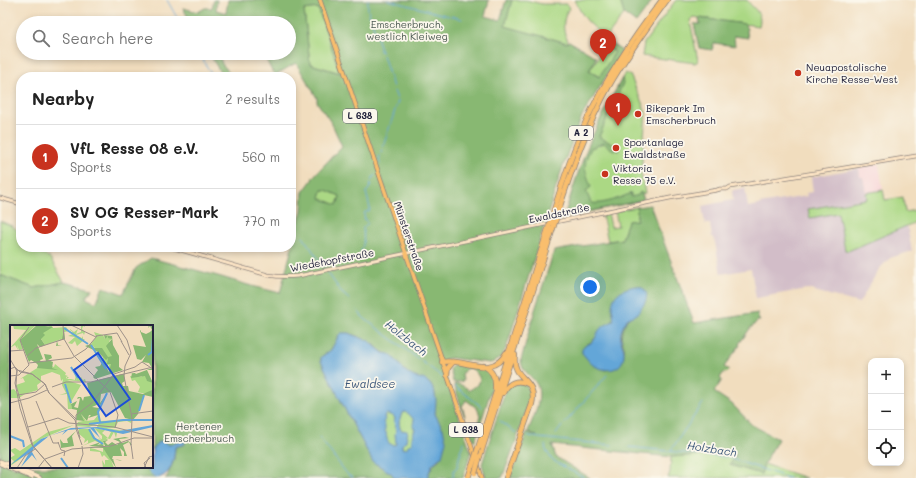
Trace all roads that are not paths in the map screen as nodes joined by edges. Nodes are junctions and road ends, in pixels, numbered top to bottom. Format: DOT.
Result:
graph roads {
  1 [pos="320,0"];
  2 [pos="662,0"];
  3 [pos="667,0"];
  4 [pos="627,52"];
  5 [pos="916,156"];
  6 [pos="0,198"];
  7 [pos="16,203"];
  8 [pos="551,226"];
  9 [pos="188,252"];
  10 [pos="406,253"];
  11 [pos="519,336"];
  12 [pos="512,340"];
  13 [pos="452,362"];
  14 [pos="460,362"];
  15 [pos="443,363"];
  16 [pos="482,366"];
  17 [pos="447,375"];
  18 [pos="530,387"];
  19 [pos="494,398"];
  20 [pos="497,405"];
  21 [pos="0,461"];
  22 [pos="0,464"];
  23 [pos="10,466"];
  24 [pos="16,468"];
  25 [pos="474,476"];
  26 [pos="32,478"];
  27 [pos="40,478"];
  28 [pos="468,478"];
  29 [pos="482,478"];
  30 [pos="506,478"];
  1 -- 10 [label="main road, Münsterstraße / L 638"];
  2 -- 4 [label="highway, A 2"];
  3 -- 4 [label="highway, A 2"];
  4 -- 8 [label="highway, A 2, bridge"];
  5 -- 10 [label="main road, Ewaldstraße"];
  6 -- 7 [label="main road"];
  8 -- 11 [label="highway, A 2"];
  8 -- 12 [label="highway, A 2"];
  9 -- 10 [label="main road, Wiedehopfstraße"];
  10 -- 15 [label="main road, Münsterstraße / L 638"];
  11 -- 18 [label="highway"];
  11 -- 20 [label="highway, A 2"];
  12 -- 16 [label="highway"];
  12 -- 19 [label="highway, A 2"];
  13 -- 14 [label="highway"];
  13 -- 15 [label="highway"];
  13 -- 17 [label="highway"];
  14 -- 15 [label="highway"];
  14 -- 16 [label="highway"];
  15 -- 17 [label="main road, Münsterstraße / L 638"];
  16 -- 19 [label="highway"];
  17 -- 29 [label="main road, Münsterstraße / L 638"];
  18 -- 20 [label="highway"];
  18 -- 30 [label="highway"];
  19 -- 28 [label="highway, A 2, bridge"];
  20 -- 25 [label="highway, A 2, bridge"];
  21 -- 23 [label="main road"];
  22 -- 26 [label="main road"];
  24 -- 27 [label="main road"];
}
